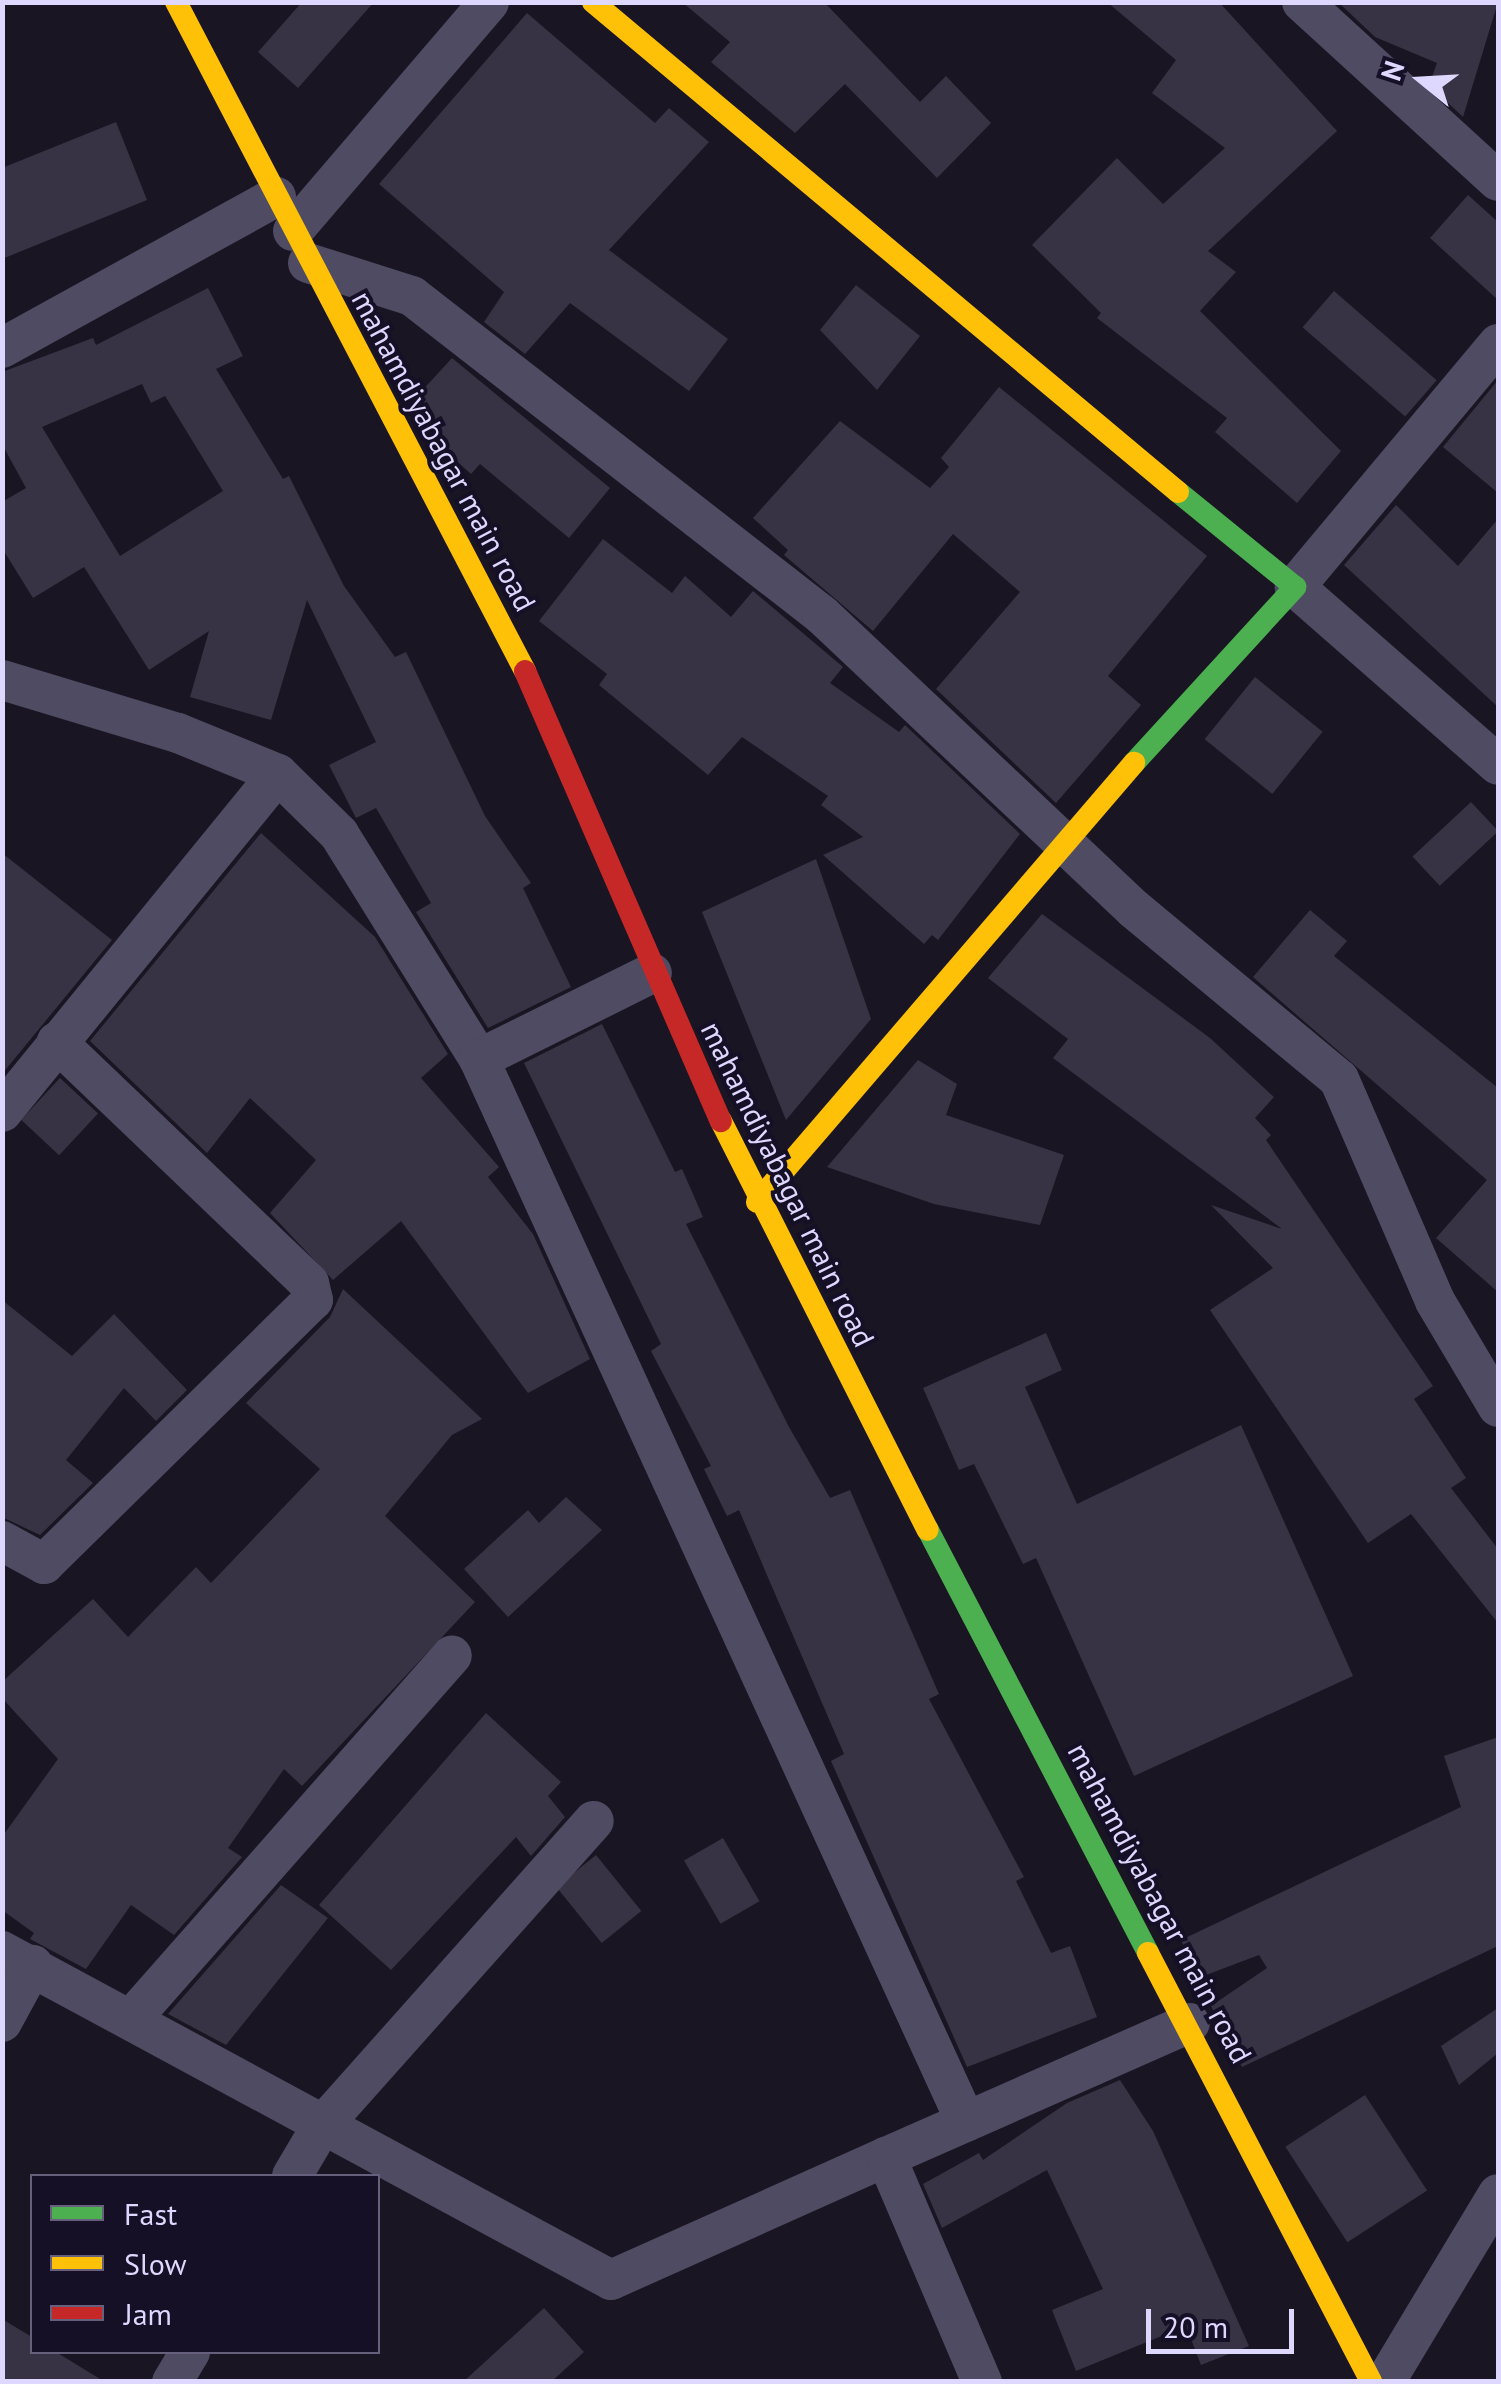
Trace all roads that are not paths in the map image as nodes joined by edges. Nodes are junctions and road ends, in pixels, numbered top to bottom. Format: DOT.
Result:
graph roads {
  1 [pos="176,2"];
  2 [pos="489,2"];
  3 [pos="593,2"];
  4 [pos="1302,2"];
  5 [pos="1498,181"];
  6 [pos="292,230"];
  7 [pos="1498,344"];
  8 [pos="2,348"];
  9 [pos="1294,587"];
  10 [pos="2,680"];
  11 [pos="1498,764"];
  12 [pos="278,774"];
  13 [pos="1062,842"];
  14 [pos="652,973"];
  15 [pos="57,1042"];
  16 [pos="479,1059"];
  17 [pos="2,1112"];
  18 [pos="757,1202"];
  19 [pos="1498,1407"];
  20 [pos="2,1541"];
  21 [pos="452,1656"];
  22 [pos="594,1822"];
  23 [pos="18,1958"];
  24 [pos="133,2017"];
  25 [pos="2,2022"];
  26 [pos="1190,2023"];
  27 [pos="966,2122"];
  28 [pos="322,2127"];
  29 [pos="886,2157"];
  30 [pos="293,2174"];
  31 [pos="1498,2194"];
  32 [pos="189,2354"];
  33 [pos="172,2382"];
  34 [pos="982,2382"];
  35 [pos="1371,2382"];
  36 [pos="1386,2382"];
  1 -- 6 [label="main road, mahamdiyabagar main road"];
  2 -- 6 [label="street"];
  3 -- 9 [label="main road"];
  4 -- 5 [label="street"];
  6 -- 8 [label="street"];
  6 -- 13 [label="street"];
  6 -- 14 [label="main road, mahamdiyabagar main road"];
  7 -- 9 [label="street"];
  9 -- 11 [label="street"];
  9 -- 13 [label="main road"];
  10 -- 12 [label="street"];
  12 -- 15 [label="street"];
  12 -- 16 [label="street"];
  13 -- 18 [label="main road"];
  13 -- 19 [label="street"];
  14 -- 16 [label="street"];
  14 -- 18 [label="main road, mahamdiyabagar main road"];
  15 -- 17 [label="street"];
  15 -- 20 [label="street"];
  16 -- 27 [label="street"];
  18 -- 26 [label="main road, mahamdiyabagar main road"];
  21 -- 24 [label="street"];
  22 -- 28 [label="street"];
  23 -- 24 [label="street"];
  23 -- 25 [label="street"];
  24 -- 28 [label="street"];
  26 -- 27 [label="street"];
  26 -- 35 [label="main road, mahamdiyabagar main road"];
  27 -- 29 [label="street"];
  28 -- 29 [label="street"];
  28 -- 30 [label="street"];
  29 -- 34 [label="street"];
  31 -- 36 [label="street"];
  32 -- 33 [label="street"];
}
